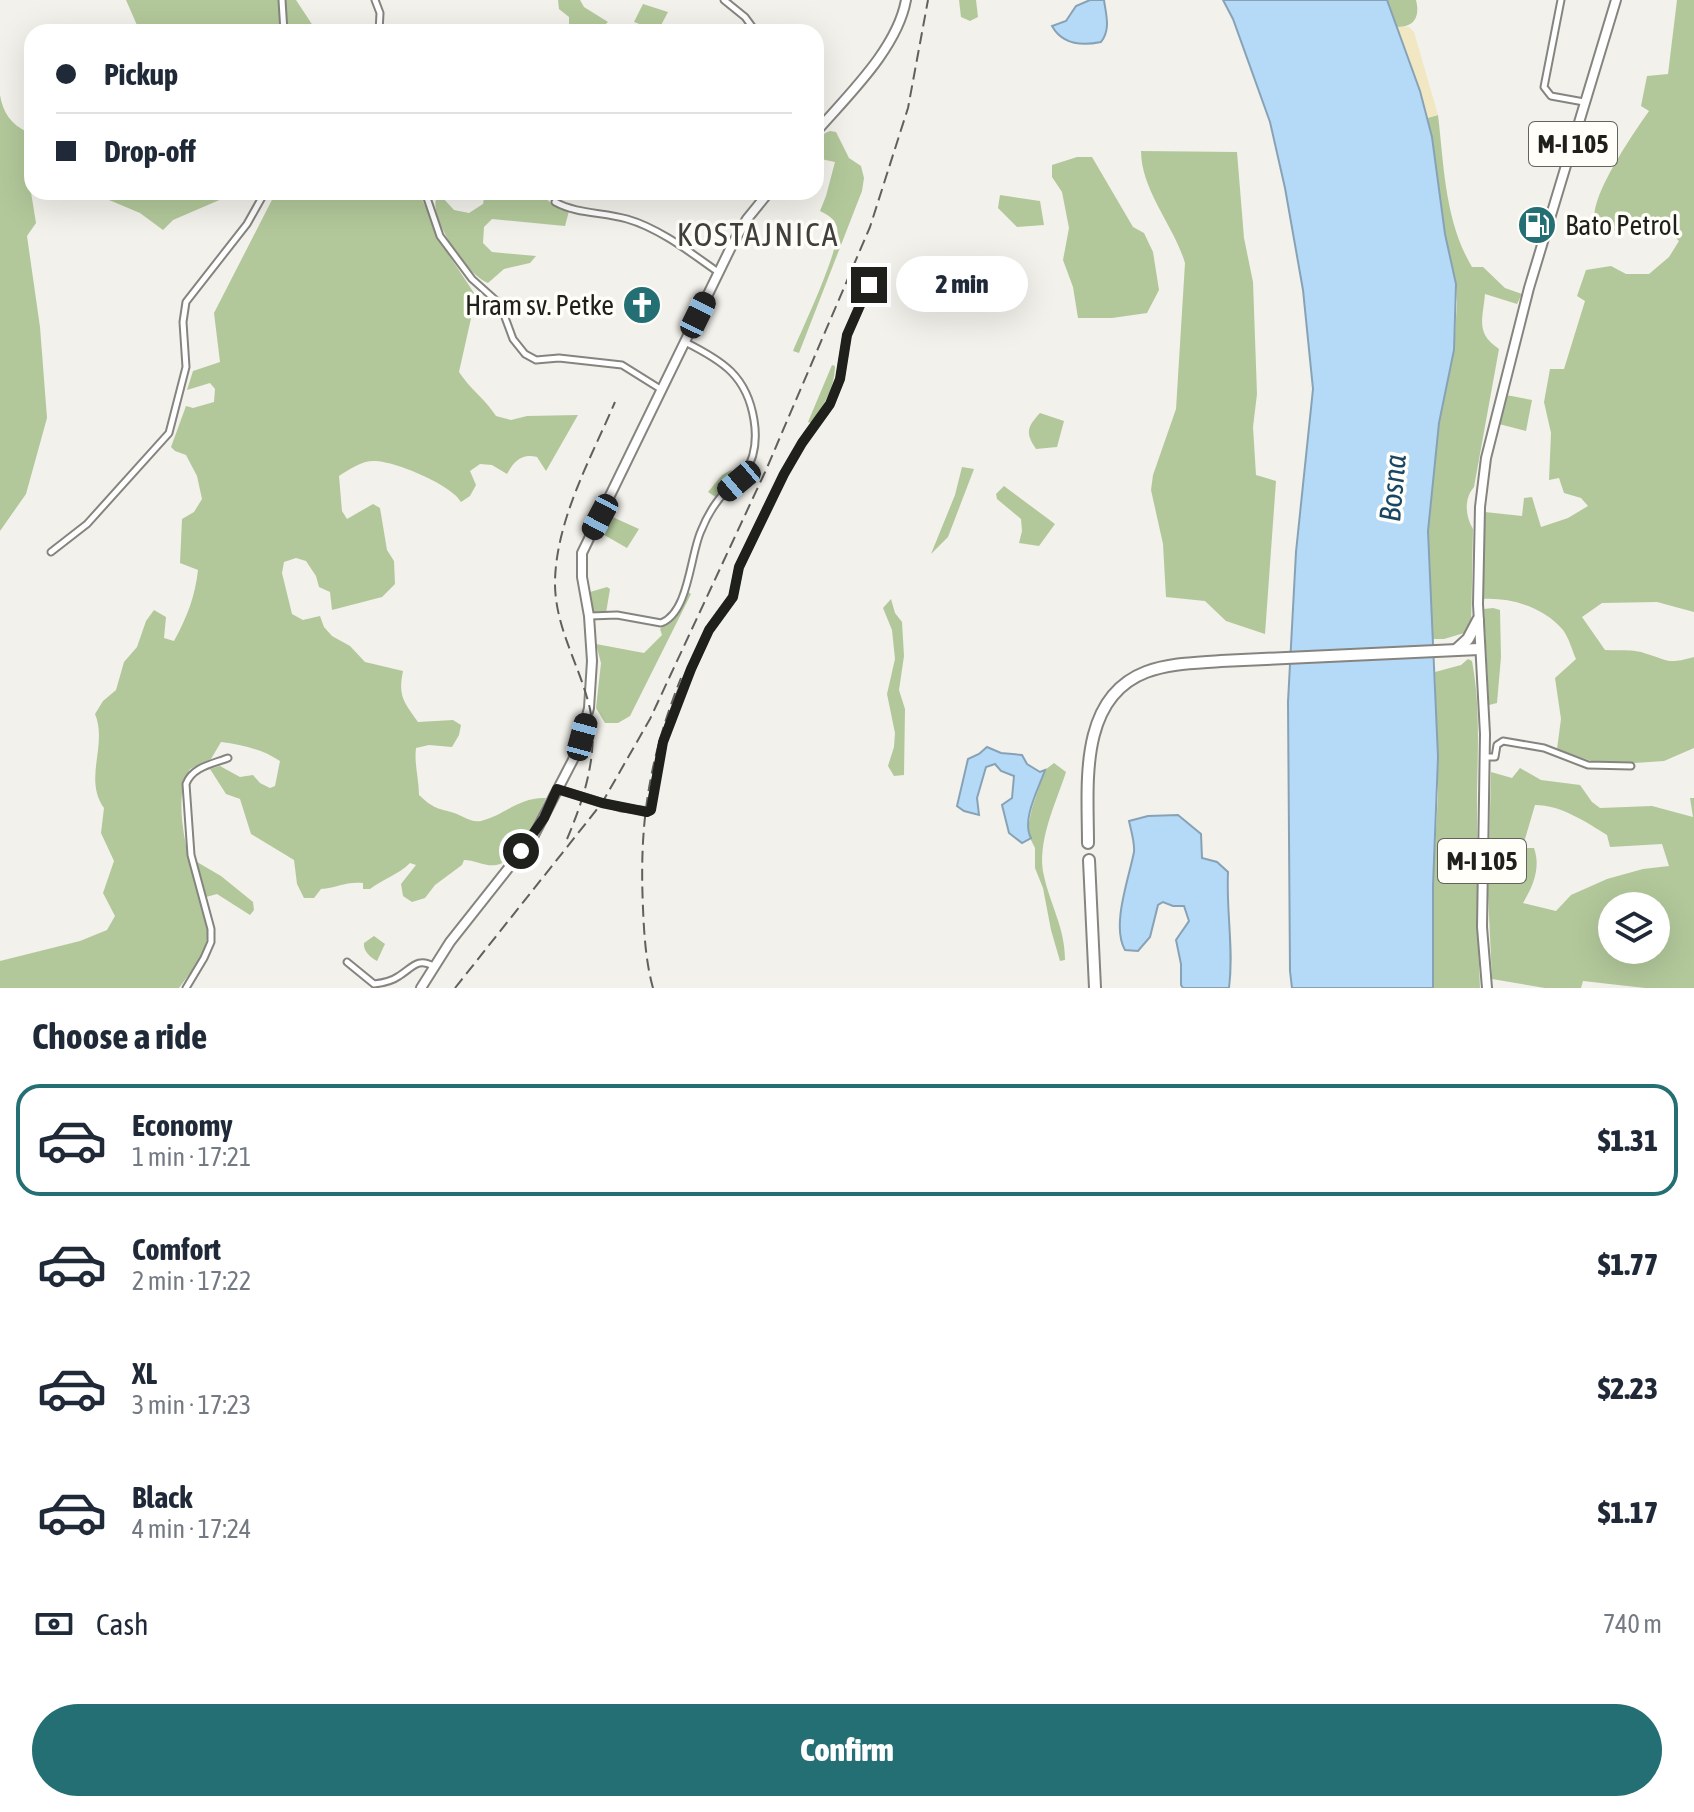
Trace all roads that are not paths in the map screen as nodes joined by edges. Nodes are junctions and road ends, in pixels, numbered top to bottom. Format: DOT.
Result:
graph roads {
  1 [pos="282,0"];
  2 [pos="375,0"];
  3 [pos="724,0"];
  4 [pos="906,0"];
  5 [pos="1561,0"];
  6 [pos="1616,0"];
  7 [pos="284,24"];
  8 [pos="379,24"];
  9 [pos="750,24"];
  10 [pos="1586,102"];
  11 [pos="824,122"];
  12 [pos="260,200"];
  13 [pos="428,200"];
  14 [pos="762,200"];
  15 [pos="555,202"];
  16 [pos="719,272"];
  17 [pos="869,285"];
  18 [pos="685,342"];
  19 [pos="662,390"];
  20 [pos="51,552"];
  21 [pos="589,616"];
  22 [pos="1478,620"];
  23 [pos="1479,649"];
  24 [pos="1455,651"];
  25 [pos="1485,757"];
  26 [pos="228,758"];
  27 [pos="1631,766"];
  28 [pos="557,789"];
  29 [pos="1088,843"];
  30 [pos="1089,860"];
  31 [pos="347,962"];
  32 [pos="434,967"];
  33 [pos="186,988"];
  34 [pos="421,988"];
  35 [pos="1096,988"];
  36 [pos="1487,988"];
  1 -- 7 [label="street"];
  2 -- 8 [label="street"];
  3 -- 9 [label="street"];
  4 -- 11 [label="main road"];
  5 -- 10 [label="street"];
  6 -- 10 [label="main road, M-I 105"];
  10 -- 22 [label="main road, M-I 105"];
  12 -- 20 [label="street"];
  13 -- 19 [label="street"];
  14 -- 16 [label="main road"];
  15 -- 16 [label="street"];
  16 -- 18 [label="main road"];
  17 -- 28 [label="street"];
  18 -- 19 [label="main road"];
  18 -- 21 [label="street"];
  19 -- 21 [label="main road"];
  21 -- 28 [label="main road"];
  22 -- 23 [label="main road, M-I 105"];
  22 -- 24 [label="highway"];
  23 -- 24 [label="highway"];
  23 -- 25 [label="main road, M-I 105"];
  24 -- 29 [label="highway"];
  25 -- 27 [label="street"];
  25 -- 36 [label="main road, M-I 105"];
  26 -- 33 [label="street"];
  28 -- 32 [label="main road"];
  30 -- 35 [label="highway"];
  31 -- 32 [label="street"];
  32 -- 34 [label="main road"];
}
